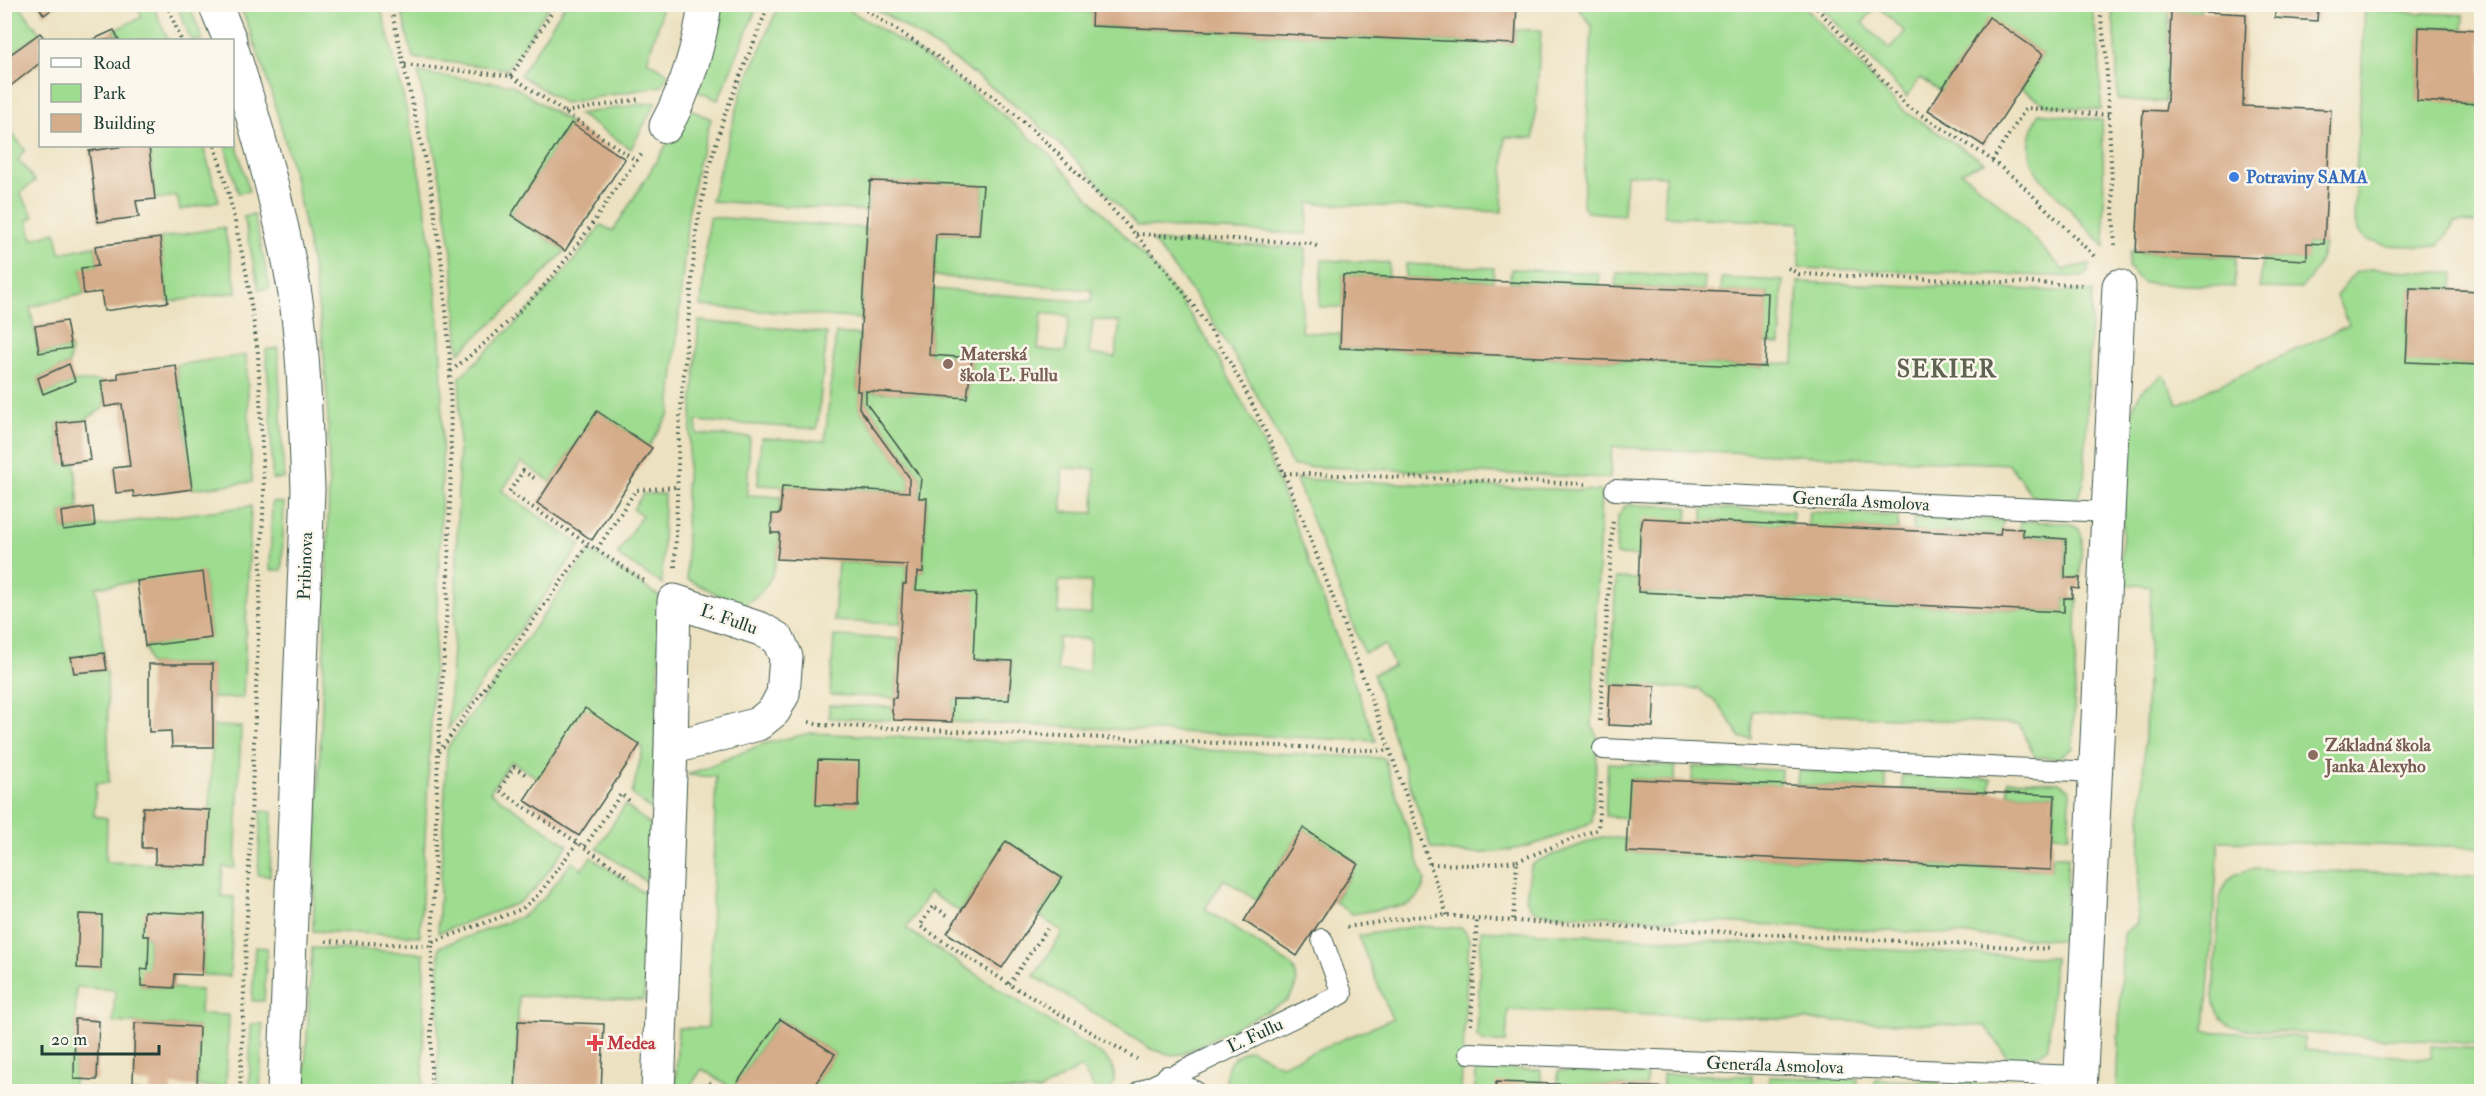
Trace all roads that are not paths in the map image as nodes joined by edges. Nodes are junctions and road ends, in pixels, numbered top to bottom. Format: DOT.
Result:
graph roads {
  1 [pos="215,4"];
  2 [pos="705,4"];
  3 [pos="230,39"];
  4 [pos="234,56"];
  5 [pos="666,126"];
  6 [pos="2119,283"];
  7 [pos="1615,490"];
  8 [pos="2108,512"];
  9 [pos="671,748"];
  10 [pos="1603,749"];
  11 [pos="2097,772"];
  12 [pos="1322,939"];
  13 [pos="1469,1053"];
  14 [pos="1167,1076"];
  15 [pos="2081,1084"];
  16 [pos="284,1092"];
  17 [pos="658,1092"];
  18 [pos="1140,1092"];
  19 [pos="1196,1092"];
  1 -- 3 [label="street"];
  2 -- 5 [label="street"];
  4 -- 16 [label="street, Pribinova"];
  6 -- 8 [label="street, Generála Asmolova"];
  7 -- 8 [label="lane, Generála Asmolova"];
  8 -- 11 [label="street, Generála Asmolova"];
  9 -- 9 [label="street, Ľ. Fullu"];
  9 -- 17 [label="street, Ľ. Fullu"];
  10 -- 11 [label="lane"];
  11 -- 15 [label="street, Generála Asmolova"];
  12 -- 14 [label="lane, Ľ. Fullu"];
  13 -- 15 [label="lane, Generála Asmolova"];
  14 -- 18 [label="lane, Ľ. Fullu"];
  14 -- 19 [label="lane"];
}
